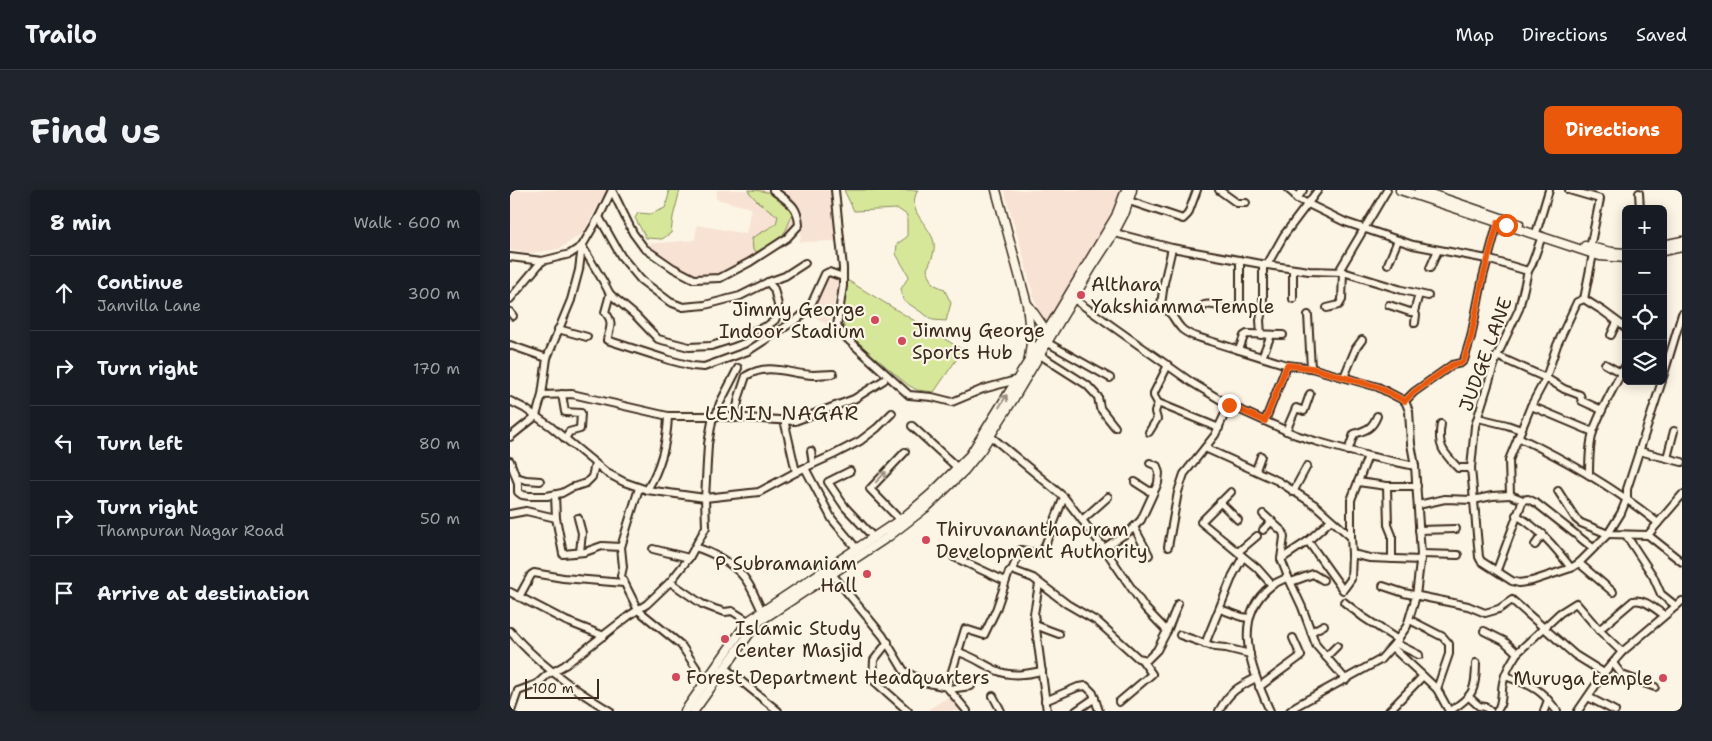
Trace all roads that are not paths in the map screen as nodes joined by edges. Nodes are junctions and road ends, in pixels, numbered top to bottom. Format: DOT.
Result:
graph roads {
  1 [pos="612,190"];
  2 [pos="773,190"];
  3 [pos="835,190"];
  4 [pos="996,190"];
  5 [pos="1126,190"];
  6 [pos="1132,190"];
  7 [pos="1197,190"];
  8 [pos="1219,190"];
  9 [pos="1289,190"];
  10 [pos="1303,190"];
  11 [pos="1318,190"];
  12 [pos="1388,190"];
  13 [pos="1400,190"];
  14 [pos="1549,190"];
  15 [pos="1570,190"];
  16 [pos="1416,192"];
  17 [pos="1639,193"];
  18 [pos="1298,199"];
  19 [pos="1129,201"];
  20 [pos="1246,203"];
  21 [pos="1307,204"];
  22 [pos="1640,205"];
  23 [pos="599,217"];
  24 [pos="1498,222"];
  25 [pos="1366,229"];
  26 [pos="1111,232"];
  27 [pos="1539,233"];
  28 [pos="1398,240"];
  29 [pos="1682,241"];
  30 [pos="1667,245"];
  31 [pos="582,246"];
  32 [pos="1682,247"];
  33 [pos="1172,248"];
  34 [pos="1438,250"];
  35 [pos="1592,251"];
  36 [pos="1667,251"];
  37 [pos="1622,253"];
  38 [pos="510,257"];
  39 [pos="1622,258"];
  40 [pos="1487,259"];
  41 [pos="1240,260"];
  42 [pos="542,261"];
  43 [pos="805,263"];
  44 [pos="1388,264"];
  45 [pos="1265,265"];
  46 [pos="1430,268"];
  47 [pos="1293,269"];
  48 [pos="1528,271"];
  49 [pos="1341,272"];
  50 [pos="843,278"];
  51 [pos="768,282"];
  52 [pos="610,294"];
  53 [pos="1419,294"];
  54 [pos="1428,296"];
  55 [pos="1071,297"];
  56 [pos="510,299"];
  57 [pos="1293,299"];
  58 [pos="1584,299"];
  59 [pos="1027,304"];
  60 [pos="1389,305"];
  61 [pos="1327,308"];
  62 [pos="1202,309"];
  63 [pos="1414,312"];
  64 [pos="1682,314"];
  65 [pos="1308,315"];
  66 [pos="1617,322"];
  67 [pos="1415,323"];
  68 [pos="1622,325"];
  69 [pos="558,329"];
  70 [pos="1679,330"];
  71 [pos="1262,335"];
  72 [pos="1271,335"];
  73 [pos="1284,335"];
  74 [pos="1611,335"];
  75 [pos="587,337"];
  76 [pos="1049,337"];
  77 [pos="1362,340"];
  78 [pos="510,345"];
  79 [pos="1239,350"];
  80 [pos="1040,355"];
  81 [pos="1497,356"];
  82 [pos="547,358"];
  83 [pos="1262,358"];
  84 [pos="1028,362"];
  85 [pos="1605,364"];
  86 [pos="1168,365"];
  87 [pos="1287,365"];
  88 [pos="1667,365"];
  89 [pos="738,368"];
  90 [pos="1311,368"];
  91 [pos="1621,373"];
  92 [pos="833,374"];
  93 [pos="1110,378"];
  94 [pos="1344,378"];
  95 [pos="1546,378"];
  96 [pos="884,380"];
  97 [pos="1016,380"];
  98 [pos="1661,385"];
  99 [pos="562,394"];
  100 [pos="1310,394"];
  101 [pos="542,395"];
  102 [pos="510,401"];
  103 [pos="1405,401"];
  104 [pos="1158,403"];
  105 [pos="1229,405"];
  106 [pos="1531,406"];
  107 [pos="1602,410"];
  108 [pos="892,413"];
  109 [pos="536,416"];
  110 [pos="668,416"];
  111 [pos="715,416"];
  112 [pos="1377,416"];
  113 [pos="735,418"];
  114 [pos="1478,418"];
  115 [pos="786,421"];
  116 [pos="1265,421"];
  117 [pos="1441,424"];
  118 [pos="912,426"];
  119 [pos="1115,427"];
  120 [pos="1219,428"];
  121 [pos="1286,431"];
  122 [pos="1674,431"];
  123 [pos="1149,432"];
  124 [pos="1593,432"];
  125 [pos="988,434"];
  126 [pos="1520,434"];
  127 [pos="510,437"];
  128 [pos="565,439"];
  129 [pos="1205,448"];
  130 [pos="811,451"];
  131 [pos="1348,451"];
  132 [pos="1639,451"];
  133 [pos="905,452"];
  134 [pos="1261,456"];
  135 [pos="1368,456"];
  136 [pos="1666,458"];
  137 [pos="510,461"];
  138 [pos="1682,462"];
  139 [pos="1150,463"];
  140 [pos="596,464"];
  141 [pos="813,464"];
  142 [pos="1308,466"];
  143 [pos="1416,466"];
  144 [pos="805,468"];
  145 [pos="1471,468"];
  146 [pos="960,470"];
  147 [pos="1256,470"];
  148 [pos="850,471"];
  149 [pos="796,472"];
  150 [pos="1589,475"];
  151 [pos="516,477"];
  152 [pos="540,481"];
  153 [pos="1134,482"];
  154 [pos="1358,482"];
  155 [pos="1387,486"];
  156 [pos="1417,486"];
  157 [pos="639,488"];
  158 [pos="647,490"];
  159 [pos="1154,491"];
  160 [pos="1558,491"];
  161 [pos="1231,492"];
  162 [pos="1293,492"];
  163 [pos="555,495"];
  164 [pos="1510,495"];
  165 [pos="1682,495"];
  166 [pos="1064,497"];
  167 [pos="1108,497"];
  168 [pos="705,498"];
  169 [pos="1627,498"];
  170 [pos="1473,500"];
  171 [pos="1523,500"];
  172 [pos="1220,502"];
  173 [pos="1418,505"];
  174 [pos="510,514"];
  175 [pos="1263,514"];
  176 [pos="1516,515"];
  177 [pos="556,518"];
  178 [pos="578,518"];
  179 [pos="1082,520"];
  180 [pos="1238,520"];
  181 [pos="1331,520"];
  182 [pos="1272,521"];
  183 [pos="902,522"];
  184 [pos="1658,523"];
  185 [pos="1134,527"];
  186 [pos="1456,528"];
  187 [pos="1263,530"];
  188 [pos="1419,530"];
  189 [pos="1543,534"];
  190 [pos="1608,534"];
  191 [pos="1626,535"];
  192 [pos="1648,535"];
  193 [pos="1257,536"];
  194 [pos="1352,537"];
  195 [pos="874,538"];
  196 [pos="1308,541"];
  197 [pos="1535,545"];
  198 [pos="621,547"];
  199 [pos="695,547"];
  200 [pos="1168,547"];
  201 [pos="1104,548"];
  202 [pos="1593,548"];
  203 [pos="653,549"];
  204 [pos="857,549"];
  205 [pos="580,552"];
  206 [pos="1238,552"];
  207 [pos="1352,554"];
  208 [pos="1149,555"];
  209 [pos="1458,555"];
  210 [pos="954,557"];
  211 [pos="1243,557"];
  212 [pos="1421,557"];
  213 [pos="689,558"];
  214 [pos="1281,559"];
  215 [pos="1392,559"];
  216 [pos="1682,562"];
  217 [pos="1579,563"];
  218 [pos="1571,568"];
  219 [pos="1012,570"];
  220 [pos="1497,570"];
  221 [pos="832,574"];
  222 [pos="1290,580"];
  223 [pos="1323,580"];
  224 [pos="1005,581"];
  225 [pos="670,582"];
  226 [pos="624,583"];
  227 [pos="1039,584"];
  228 [pos="1272,585"];
  229 [pos="1383,586"];
  230 [pos="510,592"];
  231 [pos="1612,592"];
  232 [pos="1416,596"];
  233 [pos="519,597"];
  234 [pos="1682,601"];
  235 [pos="1344,602"];
  236 [pos="1178,604"];
  237 [pos="1676,606"];
  238 [pos="1220,609"];
  239 [pos="638,610"];
  240 [pos="762,611"];
  241 [pos="1664,616"];
  242 [pos="1249,618"];
  243 [pos="1410,620"];
  244 [pos="748,621"];
  245 [pos="1035,625"];
  246 [pos="1324,625"];
  247 [pos="1544,627"];
  248 [pos="1599,630"];
  249 [pos="510,631"];
  250 [pos="1167,631"];
  251 [pos="1484,631"];
  252 [pos="1311,632"];
  253 [pos="1059,634"];
  254 [pos="1180,635"];
  255 [pos="604,636"];
  256 [pos="1293,638"];
  257 [pos="888,642"];
  258 [pos="1395,643"];
  259 [pos="1205,644"];
  260 [pos="1337,646"];
  261 [pos="958,652"];
  262 [pos="1622,652"];
  263 [pos="1517,653"];
  264 [pos="1250,654"];
  265 [pos="1419,655"];
  266 [pos="1326,656"];
  267 [pos="1142,660"];
  268 [pos="1476,663"];
  269 [pos="1613,663"];
  270 [pos="725,668"];
  271 [pos="1042,671"];
  272 [pos="552,672"];
  273 [pos="1604,673"];
  274 [pos="1423,676"];
  275 [pos="1504,676"];
  276 [pos="1256,678"];
  277 [pos="1346,680"];
  278 [pos="708,685"];
  279 [pos="971,686"];
  280 [pos="1259,687"];
  281 [pos="1655,687"];
  282 [pos="948,688"];
  283 [pos="510,689"];
  284 [pos="1437,689"];
  285 [pos="518,691"];
  286 [pos="994,696"];
  287 [pos="1469,697"];
  288 [pos="1588,697"];
  289 [pos="1095,698"];
  290 [pos="1548,700"];
  291 [pos="1045,701"];
  292 [pos="1119,702"];
  293 [pos="511,711"];
  294 [pos="610,711"];
  295 [pos="685,711"];
  296 [pos="694,711"];
  297 [pos="778,711"];
  298 [pos="908,711"];
  299 [pos="967,711"];
  300 [pos="1002,711"];
  301 [pos="1047,711"];
  302 [pos="1076,711"];
  303 [pos="1099,711"];
  304 [pos="1219,711"];
  305 [pos="1270,711"];
  306 [pos="1290,711"];
  307 [pos="1389,711"];
  308 [pos="1450,711"];
  309 [pos="1490,711"];
  310 [pos="1497,711"];
  311 [pos="1544,711"];
  312 [pos="1557,711"];
  313 [pos="1578,711"];
  314 [pos="1615,711"];
  1 -- 2 [label="street"];
  1 -- 23 [label="street"];
  3 -- 50 [label="street"];
  4 -- 59 [label="main road"];
  5 -- 26 [label="main road"];
  6 -- 19 [label="main road"];
  7 -- 19 [label="street"];
  8 -- 20 [label="street"];
  9 -- 18 [label="street"];
  10 -- 18 [label="street"];
  11 -- 21 [label="street"];
  12 -- 25 [label="street"];
  13 -- 16 [label="main road"];
  14 -- 27 [label="street, JUDGE LANE"];
  15 -- 35 [label="street"];
  16 -- 24 [label="main road"];
  16 -- 27 [label="main road"];
  17 -- 22 [label="street"];
  18 -- 21 [label="street"];
  19 -- 26 [label="main road"];
  21 -- 25 [label="street"];
  21 -- 45 [label="street"];
  23 -- 31 [label="street"];
  23 -- 51 [label="street"];
  24 -- 27 [label="main road"];
  24 -- 40 [label="street"];
  25 -- 28 [label="street"];
  25 -- 49 [label="street"];
  26 -- 33 [label="street"];
  26 -- 55 [label="main road"];
  27 -- 35 [label="main road"];
  27 -- 48 [label="street, JUDGE LANE"];
  28 -- 34 [label="street"];
  28 -- 44 [label="street"];
  29 -- 30 [label="main road"];
  31 -- 42 [label="street"];
  31 -- 52 [label="street"];
  31 -- 69 [label="street"];
  32 -- 36 [label="main road"];
  33 -- 41 [label="street"];
  33 -- 79 [label="street"];
  34 -- 40 [label="street"];
  34 -- 46 [label="street"];
  35 -- 37 [label="main road"];
  35 -- 39 [label="main road"];
  35 -- 58 [label="street"];
  38 -- 42 [label="street"];
  40 -- 48 [label="street"];
  40 -- 103 [label="street"];
  41 -- 45 [label="street"];
  41 -- 62 [label="street"];
  42 -- 56 [label="street"];
  43 -- 51 [label="street"];
  45 -- 47 [label="street"];
  45 -- 71 [label="street"];
  47 -- 49 [label="street"];
  47 -- 57 [label="street"];
  48 -- 81 [label="street, JUDGE LANE"];
  49 -- 53 [label="street"];
  49 -- 61 [label="street"];
  50 -- 52 [label="street"];
  50 -- 97 [label="street"];
  51 -- 52 [label="street"];
  53 -- 54 [label="street"];
  53 -- 63 [label="street"];
  55 -- 76 [label="main road"];
  55 -- 86 [label="street"];
  58 -- 66 [label="street"];
  58 -- 95 [label="street"];
  59 -- 76 [label="main road"];
  59 -- 84 [label="main road"];
  60 -- 63 [label="street"];
  63 -- 67 [label="street"];
  64 -- 70 [label="street"];
  65 -- 90 [label="street"];
  66 -- 68 [label="street"];
  66 -- 74 [label="street"];
  69 -- 75 [label="street"];
  69 -- 82 [label="street"];
  70 -- 88 [label="street"];
  71 -- 72 [label="street"];
  71 -- 79 [label="street"];
  72 -- 73 [label="street"];
  72 -- 83 [label="street"];
  76 -- 80 [label="main road"];
  76 -- 84 [label="main road"];
  76 -- 93 [label="street"];
  77 -- 94 [label="street"];
  78 -- 82 [label="street"];
  79 -- 83 [label="street"];
  80 -- 119 [label="street"];
  80 -- 125 [label="main road"];
  81 -- 95 [label="street"];
  81 -- 114 [label="street, JUDGE LANE"];
  82 -- 101 [label="street"];
  83 -- 87 [label="street"];
  84 -- 97 [label="main road"];
  85 -- 91 [label="street"];
  86 -- 104 [label="street"];
  86 -- 105 [label="street"];
  87 -- 90 [label="street"];
  87 -- 116 [label="street"];
  89 -- 111 [label="street"];
  90 -- 94 [label="street"];
  91 -- 107 [label="street"];
  92 -- 113 [label="street"];
  94 -- 103 [label="street"];
  95 -- 106 [label="street"];
  95 -- 107 [label="street"];
  96 -- 115 [label="street"];
  125 -- 97 [label="main road, one-way"];
  98 -- 132 [label="street"];
  99 -- 101 [label="street"];
  99 -- 110 [label="street"];
  99 -- 128 [label="street"];
  100 -- 121 [label="street"];
  101 -- 109 [label="street"];
  102 -- 109 [label="street"];
  103 -- 143 [label="street"];
  104 -- 120 [label="street"];
  104 -- 123 [label="street"];
  105 -- 116 [label="street"];
  105 -- 120 [label="street"];
  106 -- 124 [label="street"];
  106 -- 126 [label="street"];
  107 -- 124 [label="street"];
  108 -- 141 [label="street"];
  109 -- 127 [label="street"];
  109 -- 128 [label="street"];
  110 -- 111 [label="street"];
  110 -- 158 [label="street"];
  111 -- 113 [label="street"];
  111 -- 168 [label="street"];
  112 -- 131 [label="street"];
  113 -- 115 [label="street"];
  114 -- 126 [label="street"];
  114 -- 145 [label="street, JUDGE LANE"];
  115 -- 149 [label="street"];
  116 -- 121 [label="street"];
  117 -- 145 [label="street"];
  118 -- 146 [label="street"];
  120 -- 129 [label="street"];
  121 -- 131 [label="street"];
  122 -- 136 [label="street"];
  124 -- 150 [label="street"];
  125 -- 146 [label="main road"];
  125 -- 166 [label="street"];
  126 -- 150 [label="street"];
  126 -- 164 [label="street"];
  128 -- 140 [label="street"];
  129 -- 147 [label="street"];
  129 -- 200 [label="street"];
  130 -- 141 [label="street"];
  131 -- 135 [label="street"];
  132 -- 136 [label="street"];
  132 -- 169 [label="street"];
  183 -- 133 [label="street, one-way"];
  134 -- 147 [label="street"];
  135 -- 143 [label="street"];
  135 -- 154 [label="street"];
  136 -- 138 [label="street"];
  137 -- 151 [label="street"];
  139 -- 159 [label="street"];
  140 -- 157 [label="street"];
  140 -- 163 [label="street"];
  141 -- 144 [label="street"];
  142 -- 162 [label="street"];
  143 -- 156 [label="street"];
  144 -- 149 [label="street"];
  144 -- 204 [label="street"];
  145 -- 170 [label="street, JUDGE LANE"];
  146 -- 183 [label="main road"];
  147 -- 162 [label="street"];
  148 -- 195 [label="street"];
  149 -- 168 [label="street"];
  150 -- 169 [label="street"];
  151 -- 152 [label="street"];
  151 -- 163 [label="street"];
  153 -- 159 [label="street"];
  154 -- 155 [label="street"];
  154 -- 194 [label="street"];
  155 -- 156 [label="street"];
  155 -- 215 [label="street"];
  156 -- 173 [label="street"];
  157 -- 158 [label="street"];
  157 -- 198 [label="street"];
  158 -- 168 [label="street"];
  159 -- 185 [label="street"];
  160 -- 190 [label="street"];
  161 -- 172 [label="street"];
  162 -- 181 [label="street"];
  163 -- 177 [label="street"];
  164 -- 170 [label="street"];
  164 -- 171 [label="street"];
  165 -- 184 [label="street"];
  166 -- 179 [label="street"];
  166 -- 219 [label="street"];
  167 -- 179 [label="street"];
  168 -- 199 [label="street"];
  169 -- 184 [label="street"];
  169 -- 190 [label="street"];
  170 -- 173 [label="street"];
  170 -- 220 [label="street, JUDGE LANE"];
  171 -- 176 [label="street"];
  171 -- 202 [label="street"];
  172 -- 180 [label="street"];
  172 -- 206 [label="street"];
  173 -- 188 [label="street"];
  174 -- 177 [label="street"];
  175 -- 182 [label="street"];
  176 -- 189 [label="street"];
  176 -- 220 [label="street"];
  177 -- 205 [label="street"];
  178 -- 205 [label="street"];
  179 -- 201 [label="street"];
  181 -- 194 [label="street"];
  181 -- 196 [label="street"];
  182 -- 187 [label="street"];
  182 -- 214 [label="street"];
  183 -- 195 [label="main road"];
  183 -- 221 [label="main road"];
  184 -- 192 [label="street"];
  185 -- 201 [label="street"];
  185 -- 208 [label="street"];
  186 -- 188 [label="street"];
  188 -- 212 [label="street"];
  189 -- 197 [label="street"];
  189 -- 218 [label="street"];
  190 -- 191 [label="street"];
  190 -- 202 [label="street"];
  191 -- 192 [label="street"];
  191 -- 237 [label="street"];
  192 -- 216 [label="street"];
  193 -- 206 [label="street"];
  194 -- 207 [label="street"];
  195 -- 204 [label="main road"];
  196 -- 207 [label="street"];
  196 -- 214 [label="street"];
  198 -- 205 [label="street"];
  198 -- 226 [label="street"];
  199 -- 213 [label="street"];
  199 -- 240 [label="street"];
  201 -- 250 [label="street"];
  202 -- 217 [label="street"];
  203 -- 213 [label="street"];
  204 -- 240 [label="main road"];
  206 -- 211 [label="street"];
  207 -- 215 [label="street"];
  209 -- 212 [label="street"];
  210 -- 224 [label="street"];
  211 -- 228 [label="street"];
  211 -- 238 [label="street"];
  212 -- 215 [label="street"];
  212 -- 232 [label="street"];
  213 -- 225 [label="street"];
  214 -- 222 [label="street"];
  217 -- 218 [label="street"];
  217 -- 231 [label="street"];
  218 -- 220 [label="street"];
  219 -- 224 [label="street"];
  219 -- 227 [label="street"];
  221 -- 257 [label="street"];
  221 -- 270 [label="main road"];
  222 -- 223 [label="street"];
  222 -- 228 [label="street"];
  222 -- 252 [label="street"];
  224 -- 261 [label="street"];
  225 -- 239 [label="street"];
  225 -- 244 [label="street"];
  226 -- 233 [label="street"];
  226 -- 239 [label="street"];
  227 -- 245 [label="street"];
  227 -- 267 [label="street"];
  228 -- 242 [label="street"];
  229 -- 232 [label="street"];
  230 -- 233 [label="street"];
  232 -- 243 [label="street"];
  232 -- 247 [label="street"];
  233 -- 255 [label="street"];
  234 -- 237 [label="street"];
  235 -- 258 [label="street"];
  236 -- 250 [label="street"];
  237 -- 241 [label="street"];
  238 -- 242 [label="street"];
  238 -- 259 [label="street"];
  239 -- 255 [label="street"];
  239 -- 278 [label="street"];
  240 -- 244 [label="main road"];
  241 -- 248 [label="street"];
  241 -- 262 [label="street"];
  242 -- 264 [label="street"];
  243 -- 258 [label="street"];
  243 -- 284 [label="street"];
  244 -- 278 [label="main road"];
  245 -- 253 [label="street"];
  245 -- 271 [label="street"];
  246 -- 252 [label="street"];
  247 -- 248 [label="street"];
  247 -- 263 [label="street"];
  247 -- 273 [label="street"];
  248 -- 262 [label="street"];
  249 -- 272 [label="street"];
  250 -- 267 [label="street"];
  251 -- 263 [label="street"];
  252 -- 266 [label="street"];
  254 -- 259 [label="street"];
  255 -- 272 [label="street"];
  256 -- 280 [label="street"];
  257 -- 282 [label="street"];
  257 -- 298 [label="street"];
  258 -- 265 [label="street"];
  258 -- 274 [label="street"];
  258 -- 277 [label="street"];
  259 -- 264 [label="street"];
  260 -- 266 [label="street"];
  261 -- 271 [label="street"];
  261 -- 282 [label="street"];
  262 -- 269 [label="street"];
  263 -- 275 [label="street"];
  264 -- 276 [label="street"];
  266 -- 277 [label="street"];
  267 -- 292 [label="street"];
  268 -- 287 [label="street"];
  269 -- 273 [label="street"];
  269 -- 281 [label="street"];
  270 -- 278 [label="main road"];
  270 -- 297 [label="street"];
  271 -- 291 [label="street"];
  272 -- 285 [label="street"];
  272 -- 294 [label="street"];
  273 -- 288 [label="street"];
  274 -- 284 [label="street"];
  274 -- 307 [label="street"];
  275 -- 290 [label="street"];
  275 -- 310 [label="street"];
  276 -- 280 [label="street"];
  276 -- 304 [label="street"];
  277 -- 306 [label="street"];
  278 -- 295 [label="main road"];
  278 -- 296 [label="main road"];
  279 -- 282 [label="street"];
  280 -- 305 [label="street"];
  282 -- 299 [label="street"];
  283 -- 285 [label="street"];
  284 -- 308 [label="street"];
  285 -- 293 [label="street"];
  286 -- 300 [label="street"];
  287 -- 308 [label="street"];
  287 -- 309 [label="street"];
  288 -- 313 [label="street"];
  288 -- 314 [label="street"];
  289 -- 291 [label="street"];
  289 -- 302 [label="street"];
  289 -- 303 [label="street"];
  290 -- 311 [label="street"];
  290 -- 312 [label="street"];
  291 -- 301 [label="street"];
}
